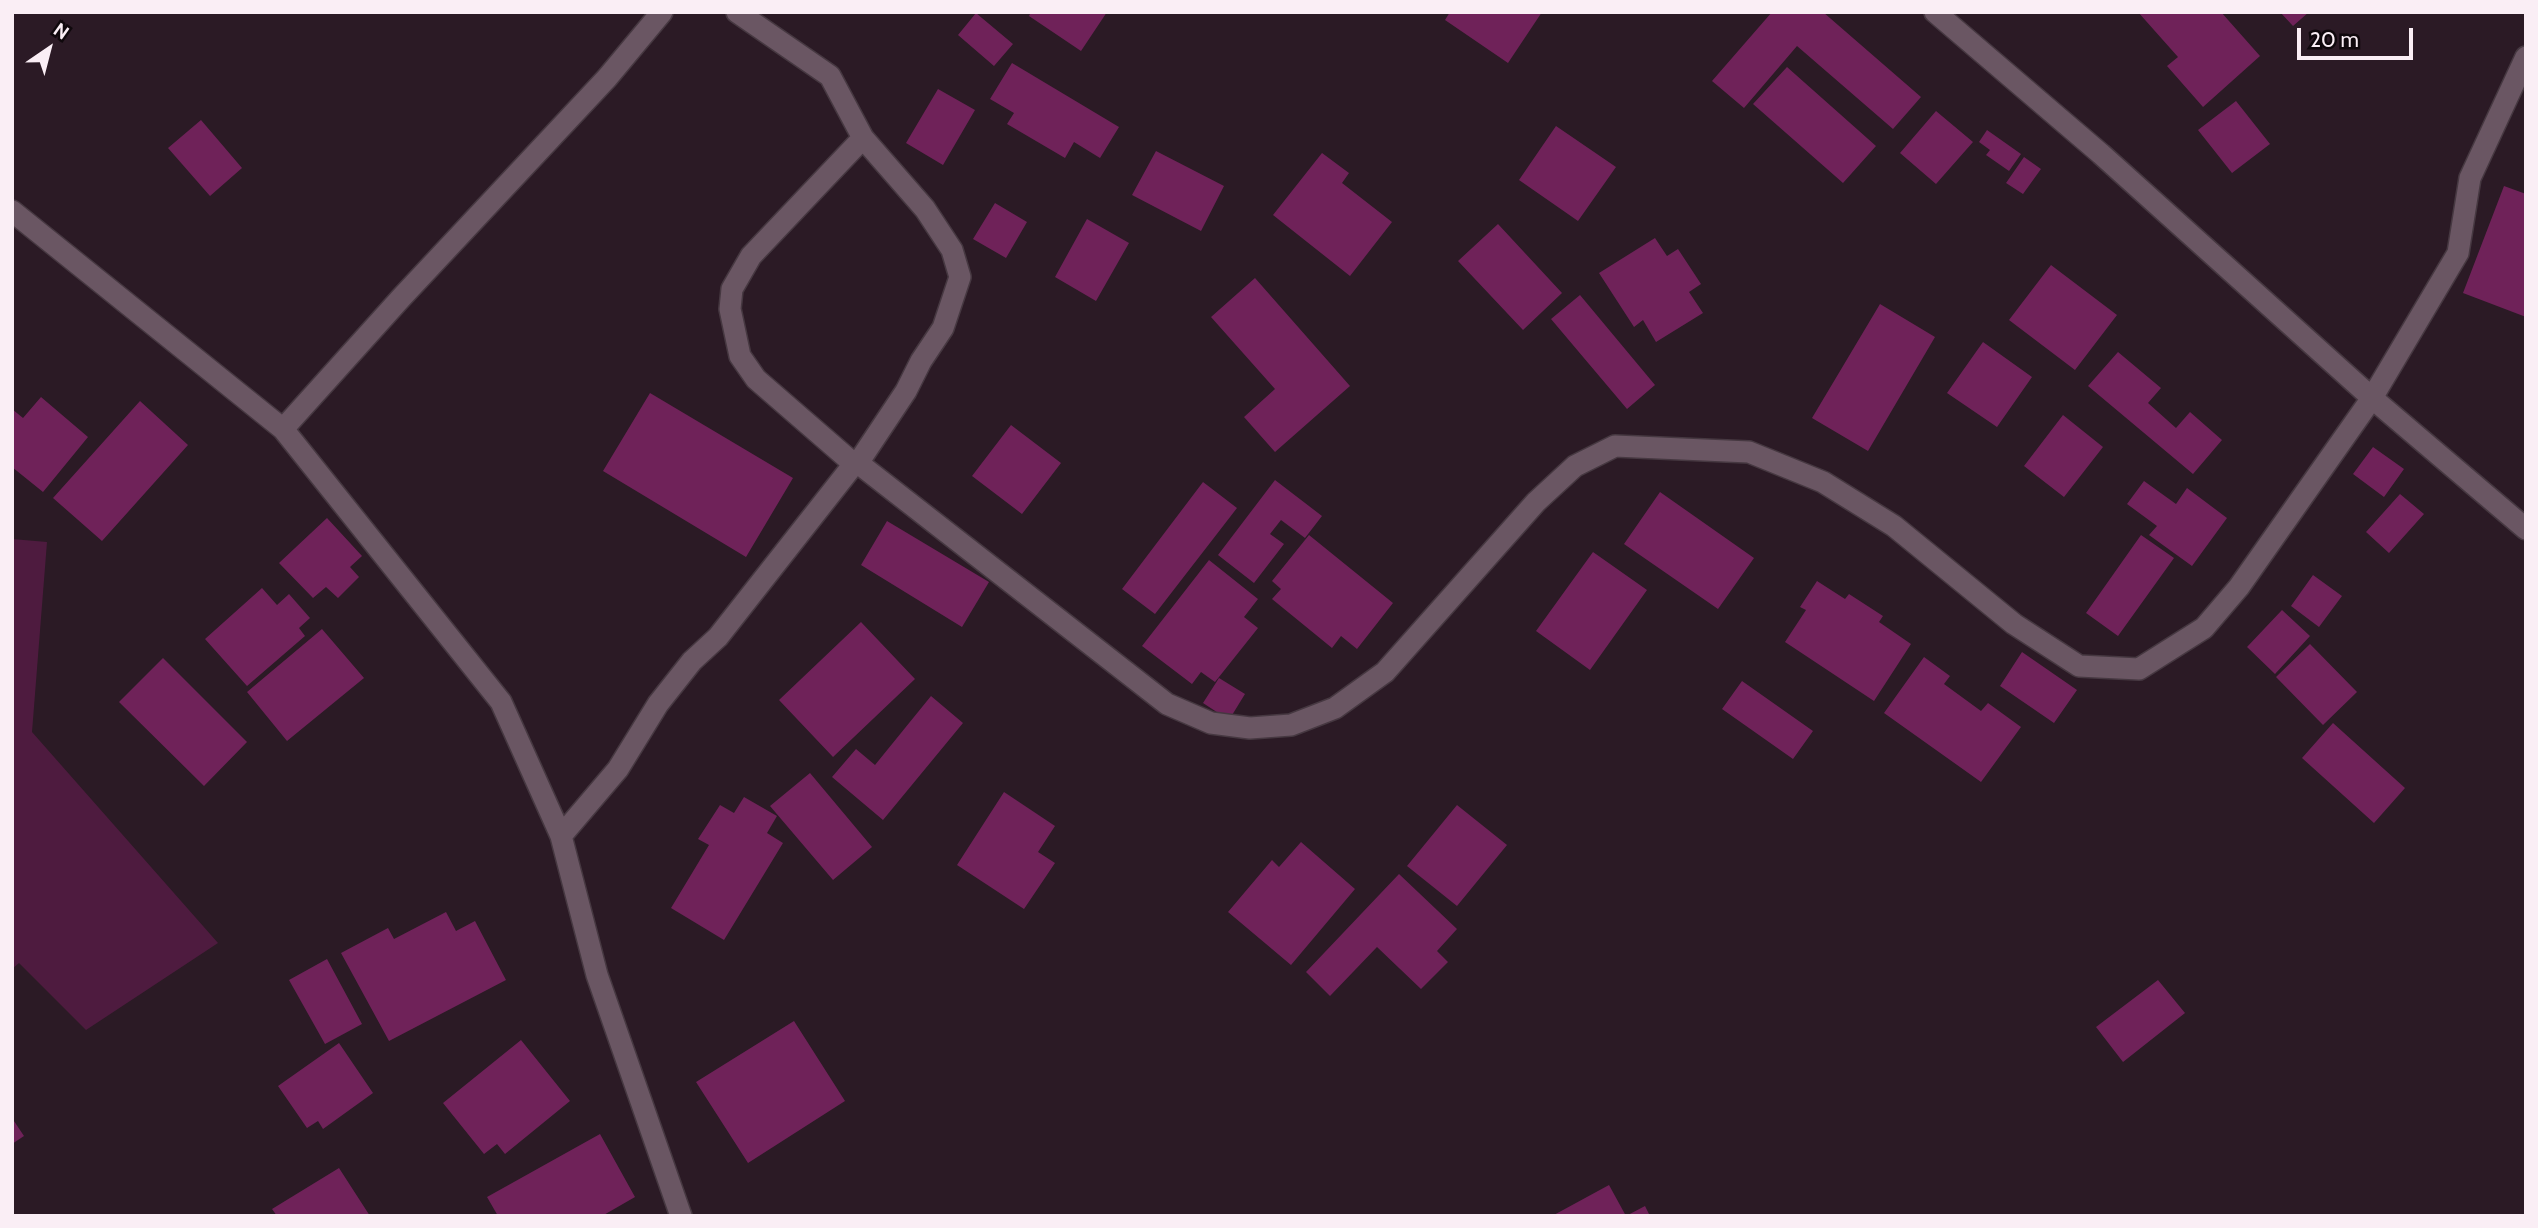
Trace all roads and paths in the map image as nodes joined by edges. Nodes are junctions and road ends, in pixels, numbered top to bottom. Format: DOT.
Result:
graph roads {
  1 [pos="662,12"];
  2 [pos="737,12"];
  3 [pos="1935,12"];
  4 [pos="2526,57"];
  5 [pos="863,138"];
  6 [pos="12,211"];
  7 [pos="2372,398"];
  8 [pos="284,429"];
  9 [pos="856,464"];
  10 [pos="2526,529"];
  11 [pos="561,836"];
  12 [pos="681,1216"];
  1 -- 8 [label="street"];
  2 -- 5 [label="street"];
  3 -- 7 [label="street"];
  4 -- 7 [label="street"];
  5 -- 9 [label="street"];
  5 -- 9 [label="street"];
  6 -- 8 [label="street"];
  7 -- 9 [label="street"];
  7 -- 10 [label="street"];
  8 -- 11 [label="street"];
  9 -- 11 [label="street"];
  11 -- 12 [label="street"];
}
